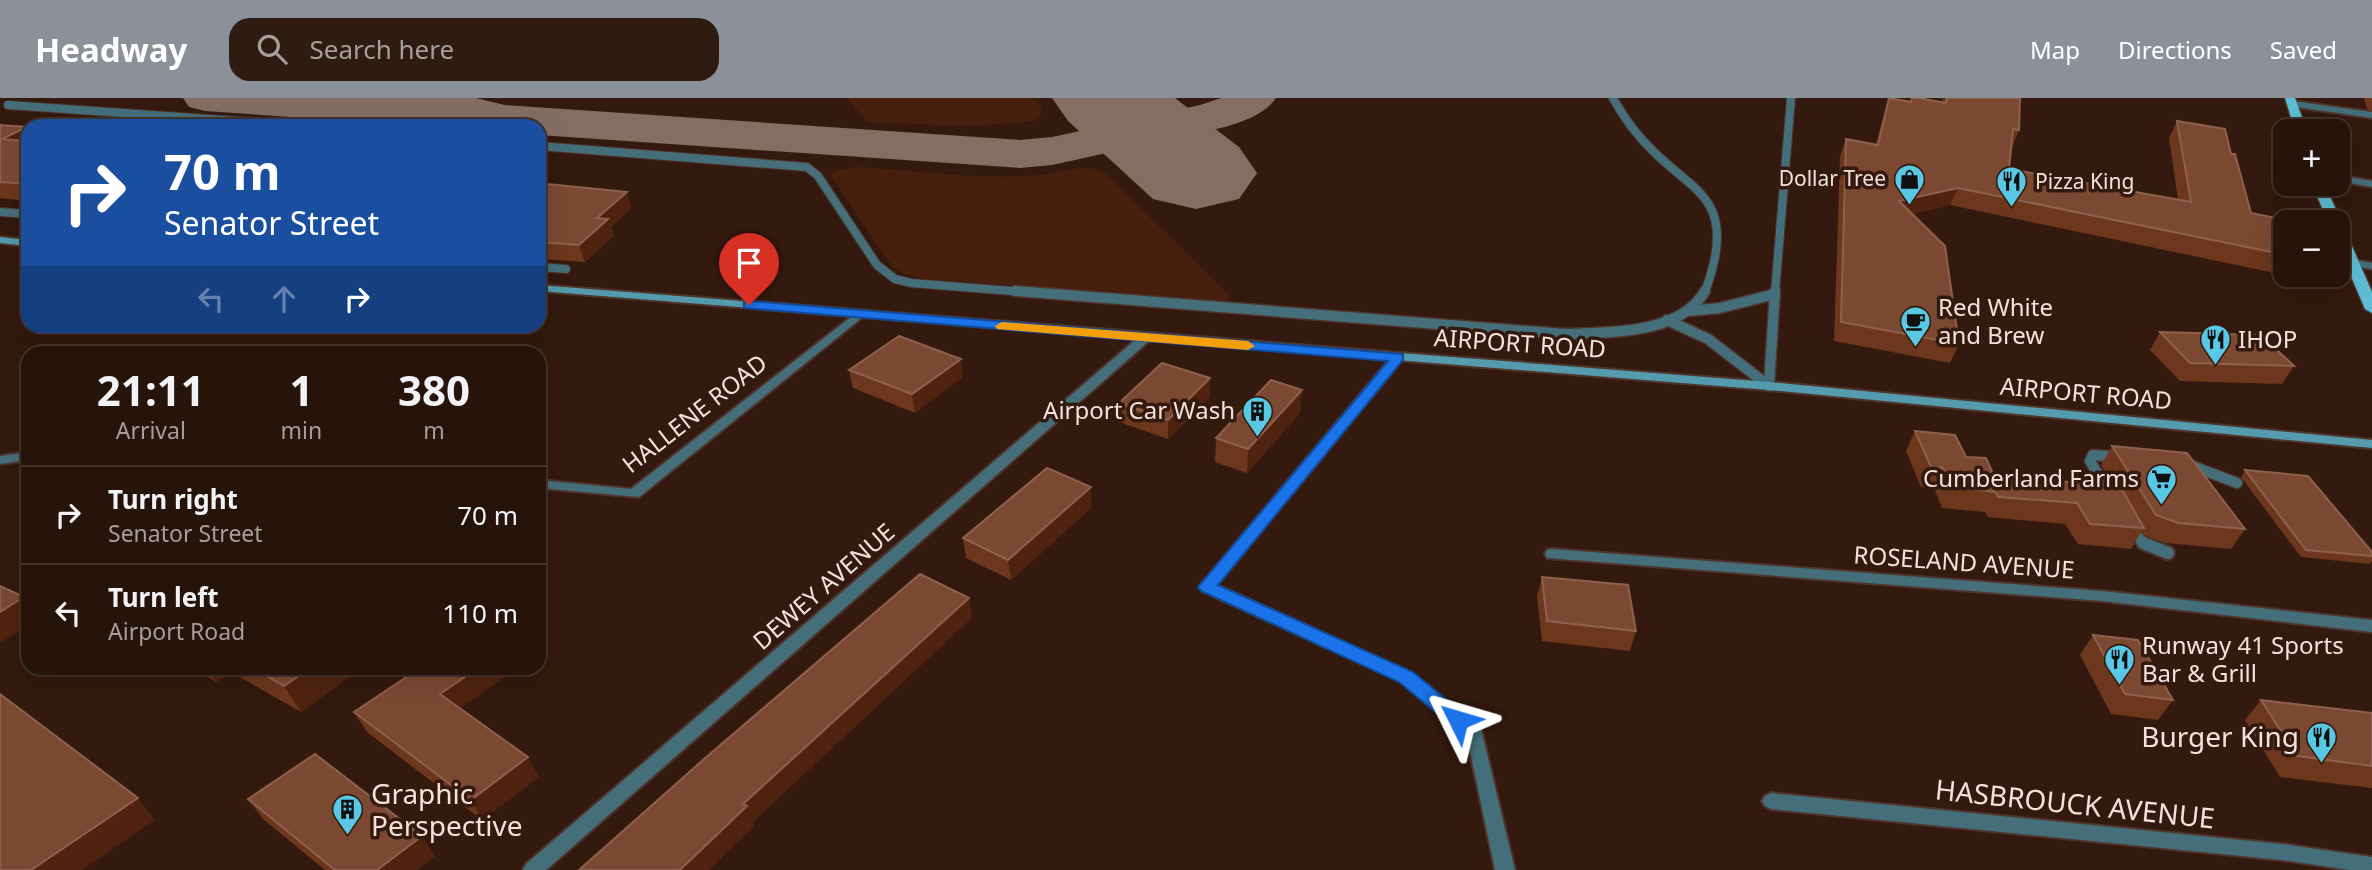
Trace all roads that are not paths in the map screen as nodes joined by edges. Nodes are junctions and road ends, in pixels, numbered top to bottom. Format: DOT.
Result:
graph roads {
  1 [pos="1613,98"];
  2 [pos="1791,98"];
  3 [pos="2291,101"];
  4 [pos="8,105"];
  5 [pos="2372,115"];
  6 [pos="209,119"];
  7 [pos="2297,119"];
  8 [pos="546,147"];
  9 [pos="2350,180"];
  10 [pos="2372,184"];
  11 [pos="0,212"];
  12 [pos="21,214"];
  13 [pos="0,240"];
  14 [pos="21,242"];
  15 [pos="2350,262"];
  16 [pos="2350,264"];
  17 [pos="2372,266"];
  18 [pos="546,268"];
  19 [pos="566,269"];
  20 [pos="546,289"];
  21 [pos="1775,294"];
  22 [pos="2372,309"];
  23 [pos="1685,312"];
  24 [pos="860,314"];
  25 [pos="1667,320"];
  26 [pos="1145,338"];
  27 [pos="1398,357"];
  28 [pos="1769,387"];
  29 [pos="2372,444"];
  30 [pos="21,457"];
  31 [pos="2131,458"];
  32 [pos="0,460"];
  33 [pos="2169,461"];
  34 [pos="2236,483"];
  35 [pos="546,485"];
  36 [pos="2114,501"];
  37 [pos="2121,513"];
  38 [pos="2168,553"];
  39 [pos="1552,554"];
  40 [pos="2372,626"];
  41 [pos="1771,800"];
  42 [pos="2372,865"];
  43 [pos="533,870"];
  44 [pos="1505,870"];
  1 -- 23 [label="lane"];
  2 -- 21 [label="lane"];
  3 -- 5 [label="street"];
  3 -- 7 [label="main road"];
  4 -- 6 [label="lane"];
  8 -- 25 [label="lane"];
  9 -- 10 [label="street"];
  11 -- 12 [label="lane"];
  13 -- 14 [label="main road"];
  15 -- 17 [label="street"];
  16 -- 22 [label="main road"];
  18 -- 19 [label="lane"];
  20 -- 24 [label="main road, AIRPORT ROAD"];
  21 -- 23 [label="lane"];
  21 -- 28 [label="lane"];
  23 -- 25 [label="lane"];
  24 -- 26 [label="main road, AIRPORT ROAD"];
  24 -- 35 [label="street, HALLENE ROAD"];
  25 -- 28 [label="lane"];
  26 -- 27 [label="main road, AIRPORT ROAD"];
  26 -- 43 [label="street, DEWEY AVENUE"];
  27 -- 28 [label="main road, AIRPORT ROAD"];
  27 -- 44 [label="street"];
  28 -- 29 [label="main road, AIRPORT ROAD"];
  30 -- 32 [label="street"];
  31 -- 36 [label="lane"];
  33 -- 34 [label="lane"];
  37 -- 38 [label="lane"];
  39 -- 40 [label="street, ROSELAND AVENUE"];
  41 -- 42 [label="street, HASBROUCK AVENUE"];
}
